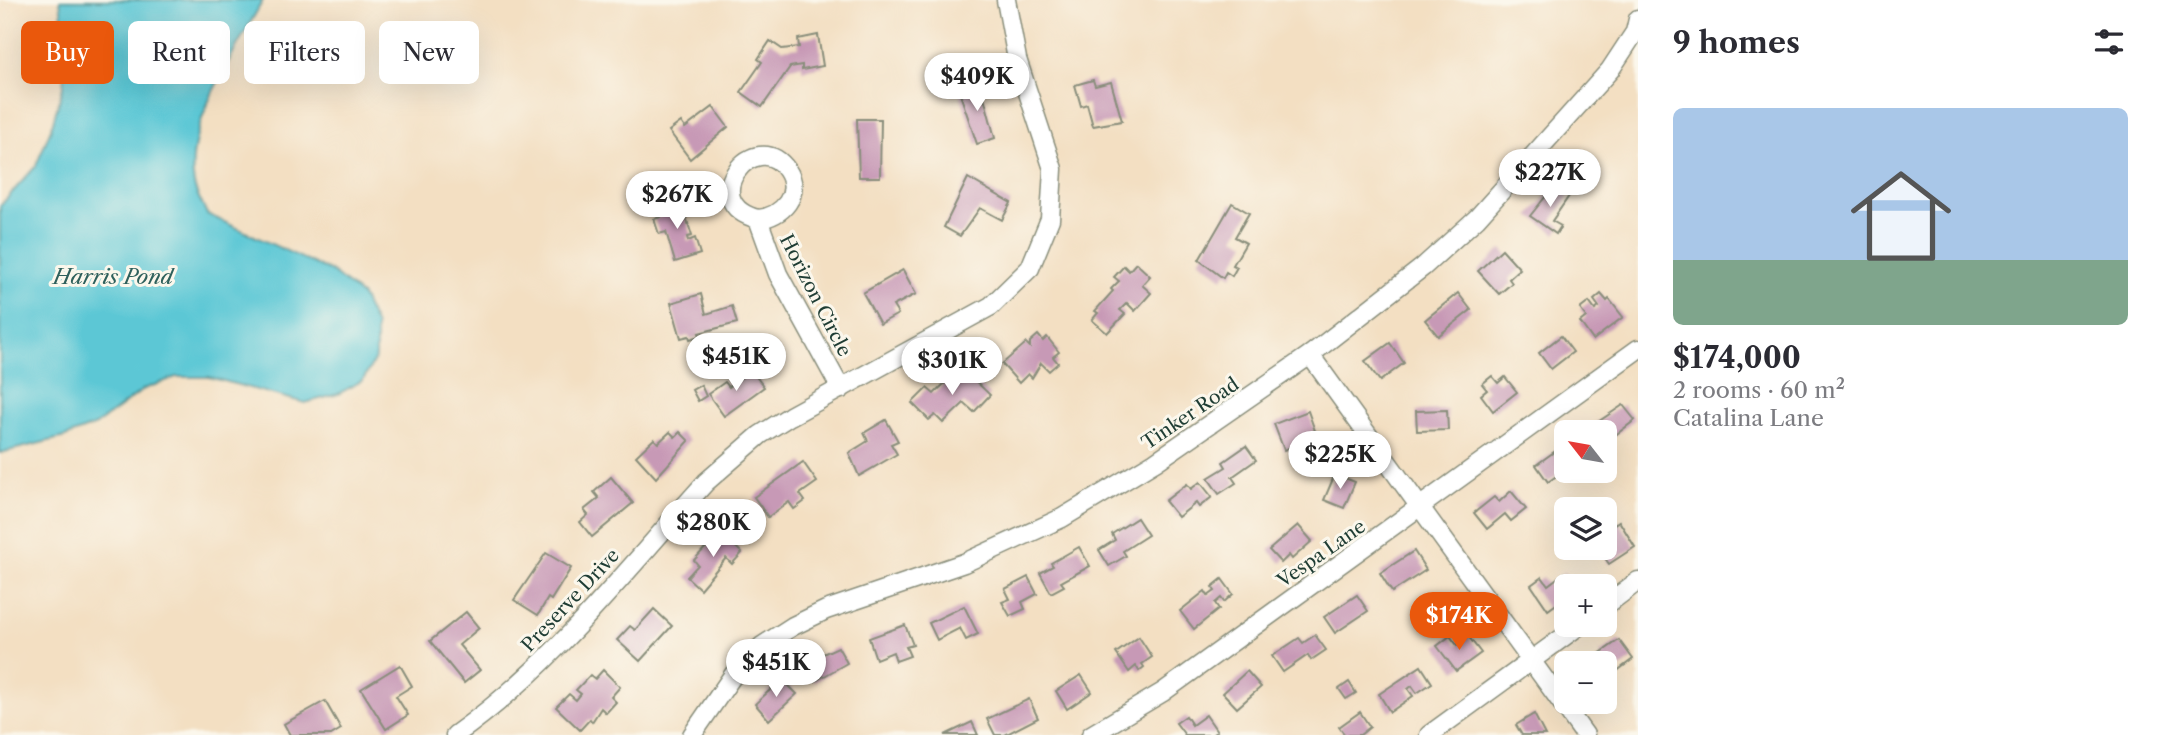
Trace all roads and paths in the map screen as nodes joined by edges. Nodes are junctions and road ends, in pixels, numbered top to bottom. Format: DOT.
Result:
graph roads {
  1 [pos="1006,0"];
  2 [pos="1638,19"];
  3 [pos="758,219"];
  4 [pos="1638,349"];
  5 [pos="1310,355"];
  6 [pos="841,389"];
  7 [pos="1422,508"];
  8 [pos="1638,581"];
  9 [pos="1617,597"];
  10 [pos="1564,637"];
  11 [pos="1531,662"];
  12 [pos="455,735"];
  13 [pos="692,735"];
  14 [pos="1091,735"];
  15 [pos="1429,735"];
  16 [pos="1585,735"];
  1 -- 6 [label="street, Preserve Drive"];
  2 -- 5 [label="street, Tinker Road"];
  3 -- 6 [label="street, Horizon Circle"];
  4 -- 7 [label="street, Vespa Lane"];
  5 -- 7 [label="street"];
  5 -- 13 [label="street, Tinker Road"];
  6 -- 12 [label="street, Preserve Drive"];
  7 -- 11 [label="street"];
  7 -- 14 [label="street, Vespa Lane"];
  8 -- 9 [label="street"];
  10 -- 11 [label="street"];
  11 -- 15 [label="street"];
  11 -- 16 [label="street"];
}
